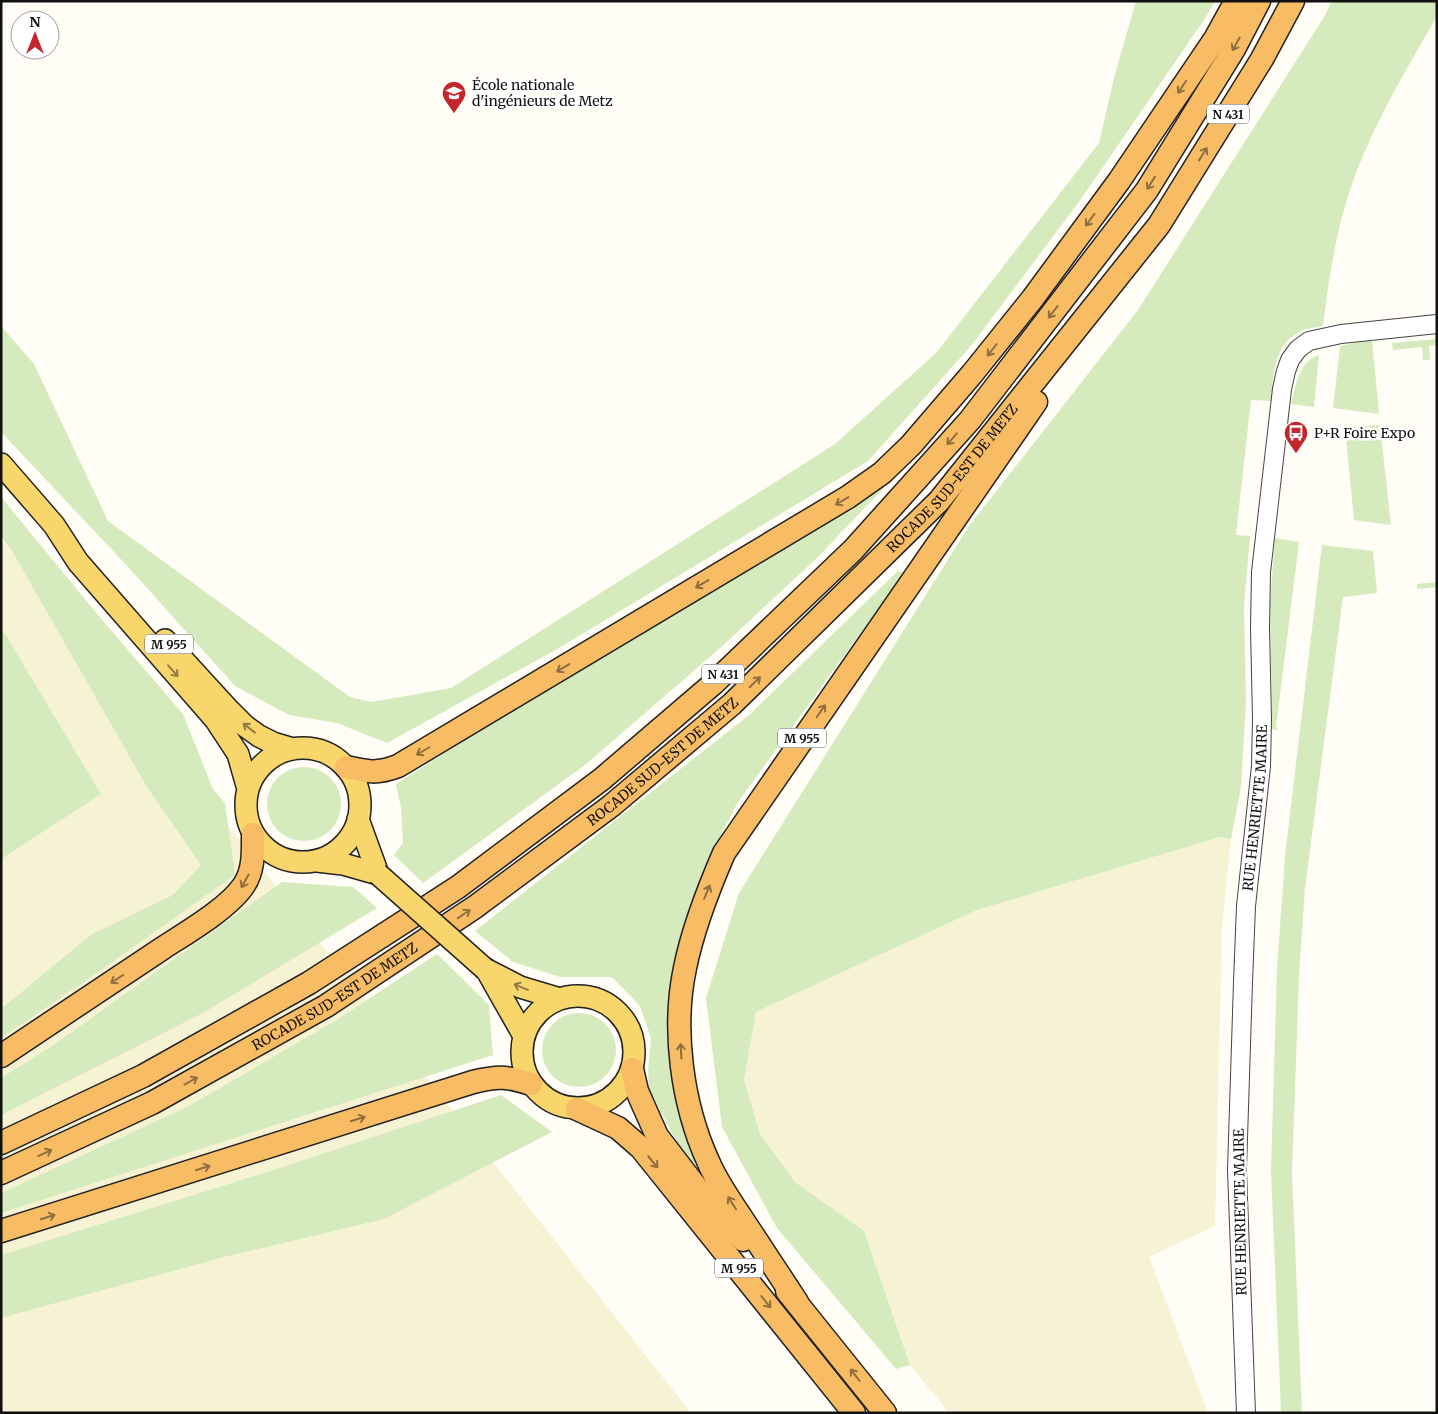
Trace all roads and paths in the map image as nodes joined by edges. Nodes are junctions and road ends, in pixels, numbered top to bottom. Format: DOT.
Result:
graph roads {
  1 [pos="1236,1"];
  2 [pos="1259,1"];
  3 [pos="1292,1"];
  4 [pos="1159,225"];
  5 [pos="1437,324"];
  6 [pos="1,464"];
  7 [pos="54,526"];
  8 [pos="293,749"];
  9 [pos="346,767"];
  10 [pos="248,789"];
  11 [pos="358,819"];
  12 [pos="253,834"];
  13 [pos="317,861"];
  14 [pos="378,874"];
  15 [pos="486,969"];
  16 [pos="560,998"];
  17 [pos="524,1036"];
  18 [pos="1,1056"];
  19 [pos="632,1069"];
  20 [pos="531,1084"];
  21 [pos="577,1109"];
  22 [pos="1,1143"];
  23 [pos="1,1174"];
  24 [pos="1,1231"];
  25 [pos="797,1302"];
  26 [pos="854,1413"];
  27 [pos="885,1413"];
  28 [pos="1246,1413"];
  1 -- 9 [label="highway, one-way"];
  2 -- 22 [label="highway, ROCADE SUD-EST DE METZ / N 431, one-way"];
  4 -- 3 [label="highway, ROCADE SUD-EST DE METZ / N 431, one-way"];
  23 -- 4 [label="highway, ROCADE SUD-EST DE METZ / N 431, one-way"];
  25 -- 4 [label="highway, M 955, one-way"];
  5 -- 28 [label="street, RUE HENRIETTE MAIRE"];
  6 -- 7 [label="main road, M 955"];
  8 -- 7 [label="main road, M 955, one-way"];
  7 -- 10 [label="main road, M 955, one-way"];
  8 -- 9 [label="main road"];
  8 -- 10 [label="main road"];
  9 -- 11 [label="main road"];
  10 -- 12 [label="main road"];
  11 -- 13 [label="main road"];
  11 -- 14 [label="main road"];
  12 -- 13 [label="main road"];
  12 -- 18 [label="highway, one-way"];
  13 -- 14 [label="main road"];
  14 -- 15 [label="main road, bridge"];
  16 -- 15 [label="main road, one-way"];
  15 -- 17 [label="main road"];
  16 -- 17 [label="main road"];
  16 -- 19 [label="main road"];
  17 -- 20 [label="main road"];
  19 -- 21 [label="main road"];
  19 -- 25 [label="highway, M 955"];
  20 -- 21 [label="main road"];
  24 -- 20 [label="highway, one-way"];
  21 -- 26 [label="highway, M 955, one-way"];
  27 -- 25 [label="highway, M 955, one-way"];
}
